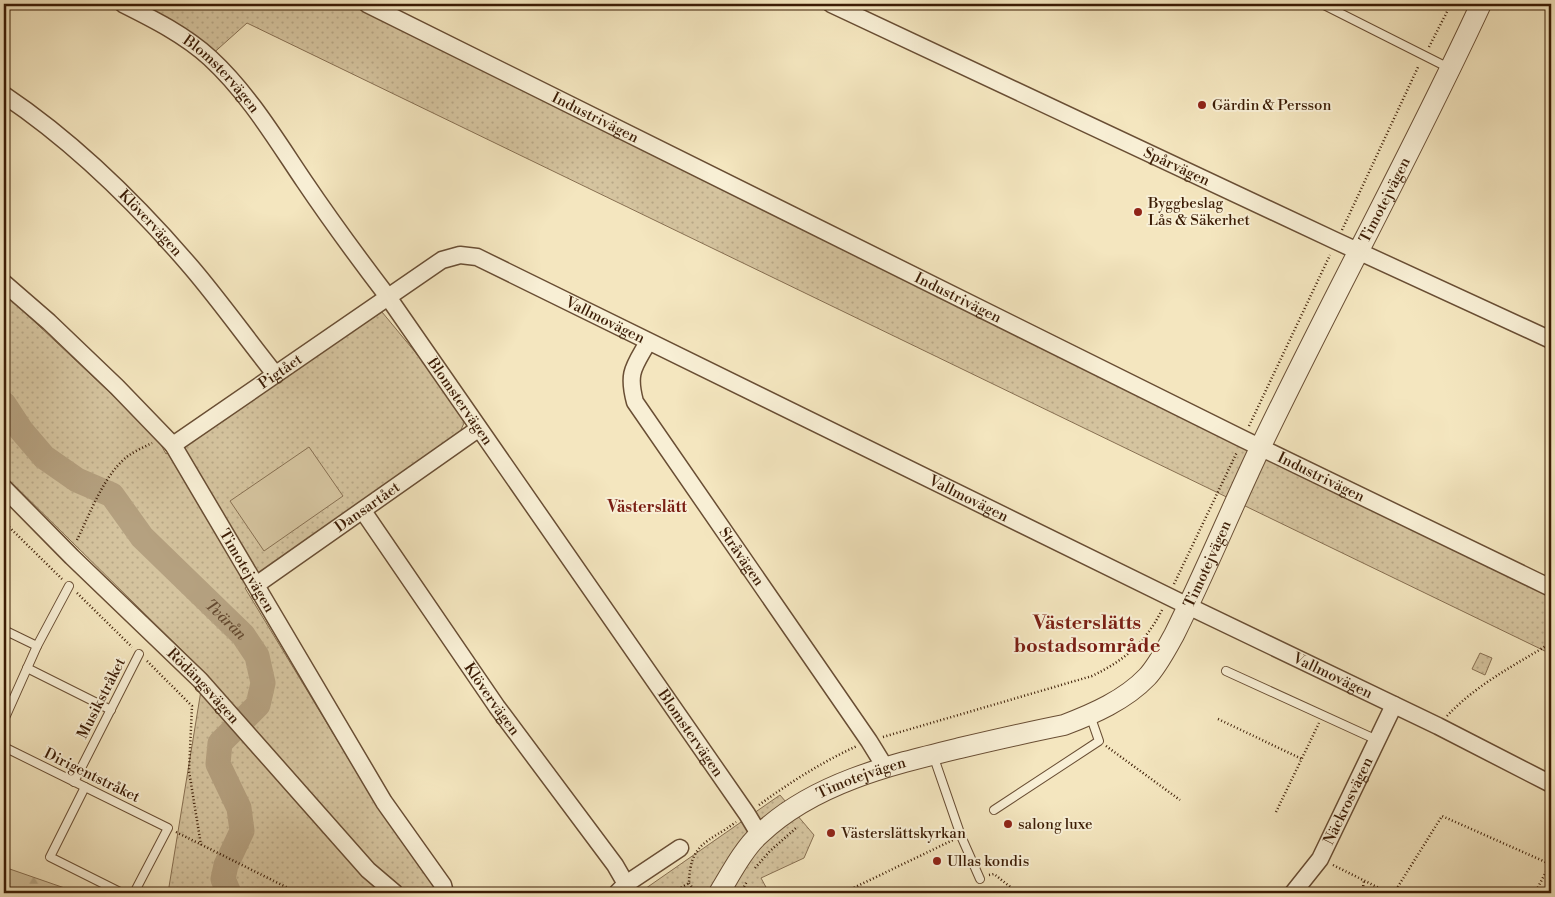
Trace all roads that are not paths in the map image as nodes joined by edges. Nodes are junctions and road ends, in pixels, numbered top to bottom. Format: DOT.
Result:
graph roads {
  1 [pos="123,4"];
  2 [pos="367,4"];
  3 [pos="831,4"];
  4 [pos="1322,4"];
  5 [pos="1481,4"];
  6 [pos="1451,68"];
  7 [pos="4,95"];
  8 [pos="1358,250"];
  9 [pos="4,283"];
  10 [pos="388,298"];
  11 [pos="1551,340"];
  12 [pos="648,342"];
  13 [pos="275,374"];
  14 [pos="478,429"];
  15 [pos="169,440"];
  16 [pos="1251,443"];
  17 [pos="4,488"];
  18 [pos="363,511"];
  19 [pos="256,585"];
  20 [pos="69,586"];
  21 [pos="1551,588"];
  22 [pos="1188,606"];
  23 [pos="4,630"];
  24 [pos="37,646"];
  25 [pos="139,654"];
  26 [pos="27,668"];
  27 [pos="1226,671"];
  28 [pos="1394,705"];
  29 [pos="111,710"];
  30 [pos="1090,715"];
  31 [pos="4,720"];
  32 [pos="1378,740"];
  33 [pos="4,747"];
  34 [pos="933,755"];
  35 [pos="885,767"];
  36 [pos="74,782"];
  37 [pos="1551,784"];
  38 [pos="85,787"];
  39 [pos="994,810"];
  40 [pos="759,834"];
  41 [pos="680,848"];
  42 [pos="980,879"];
  43 [pos="622,888"];
  44 [pos="122,893"];
  45 [pos="134,893"];
  46 [pos="395,893"];
  47 [pos="444,893"];
  48 [pos="719,893"];
  49 [pos="1293,893"];
  1 -- 10 [label="street, Blomstervägen"];
  2 -- 16 [label="street, Industrivägen"];
  3 -- 8 [label="street, Spårvägen"];
  4 -- 6 [label="lane"];
  5 -- 6 [label="street, Timotejvägen"];
  6 -- 8 [label="street, Timotejvägen"];
  7 -- 13 [label="street, Klövervägen"];
  8 -- 11 [label="street, Spårvägen"];
  8 -- 16 [label="street, Timotejvägen"];
  9 -- 15 [label="street, Timotejvägen"];
  10 -- 12 [label="street, Vallmovägen"];
  10 -- 13 [label="street, Pigtået"];
  10 -- 14 [label="street, Blomstervägen"];
  12 -- 22 [label="street, Vallmovägen"];
  12 -- 35 [label="street, Stråvägen"];
  13 -- 15 [label="street, Pigtået"];
  14 -- 18 [label="street, Dansartået"];
  14 -- 40 [label="street, Blomstervägen"];
  15 -- 19 [label="street, Timotejvägen"];
  16 -- 21 [label="street, Industrivägen"];
  16 -- 22 [label="street, Timotejvägen"];
  17 -- 46 [label="street, Rödängsvägen"];
  18 -- 19 [label="street, Dansartået"];
  18 -- 43 [label="street, Klövervägen"];
  19 -- 47 [label="street, Timotejvägen"];
  20 -- 24 [label="lane"];
  22 -- 28 [label="street, Vallmovägen"];
  22 -- 30 [label="street, Timotejvägen"];
  23 -- 24 [label="lane"];
  24 -- 26 [label="lane"];
  25 -- 29 [label="lane, Musikstråket"];
  26 -- 29 [label="lane"];
  26 -- 31 [label="lane"];
  27 -- 32 [label="lane"];
  28 -- 32 [label="street, Näckrosvägen"];
  28 -- 37 [label="street, Vallmovägen"];
  29 -- 36 [label="lane, Musikstråket"];
  30 -- 34 [label="street, Timotejvägen"];
  30 -- 39 [label="lane"];
  32 -- 49 [label="street, Näckrosvägen"];
  33 -- 36 [label="lane, Dirigentstråket"];
  34 -- 35 [label="street, Timotejvägen"];
  34 -- 42 [label="lane"];
  35 -- 40 [label="street, Timotejvägen"];
  36 -- 38 [label="lane, Dirigentstråket"];
  38 -- 44 [label="lane"];
  38 -- 45 [label="lane, Dirigentstråket"];
  40 -- 48 [label="street, Timotejvägen"];
  41 -- 43 [label="street, Klövervägen"];
}
